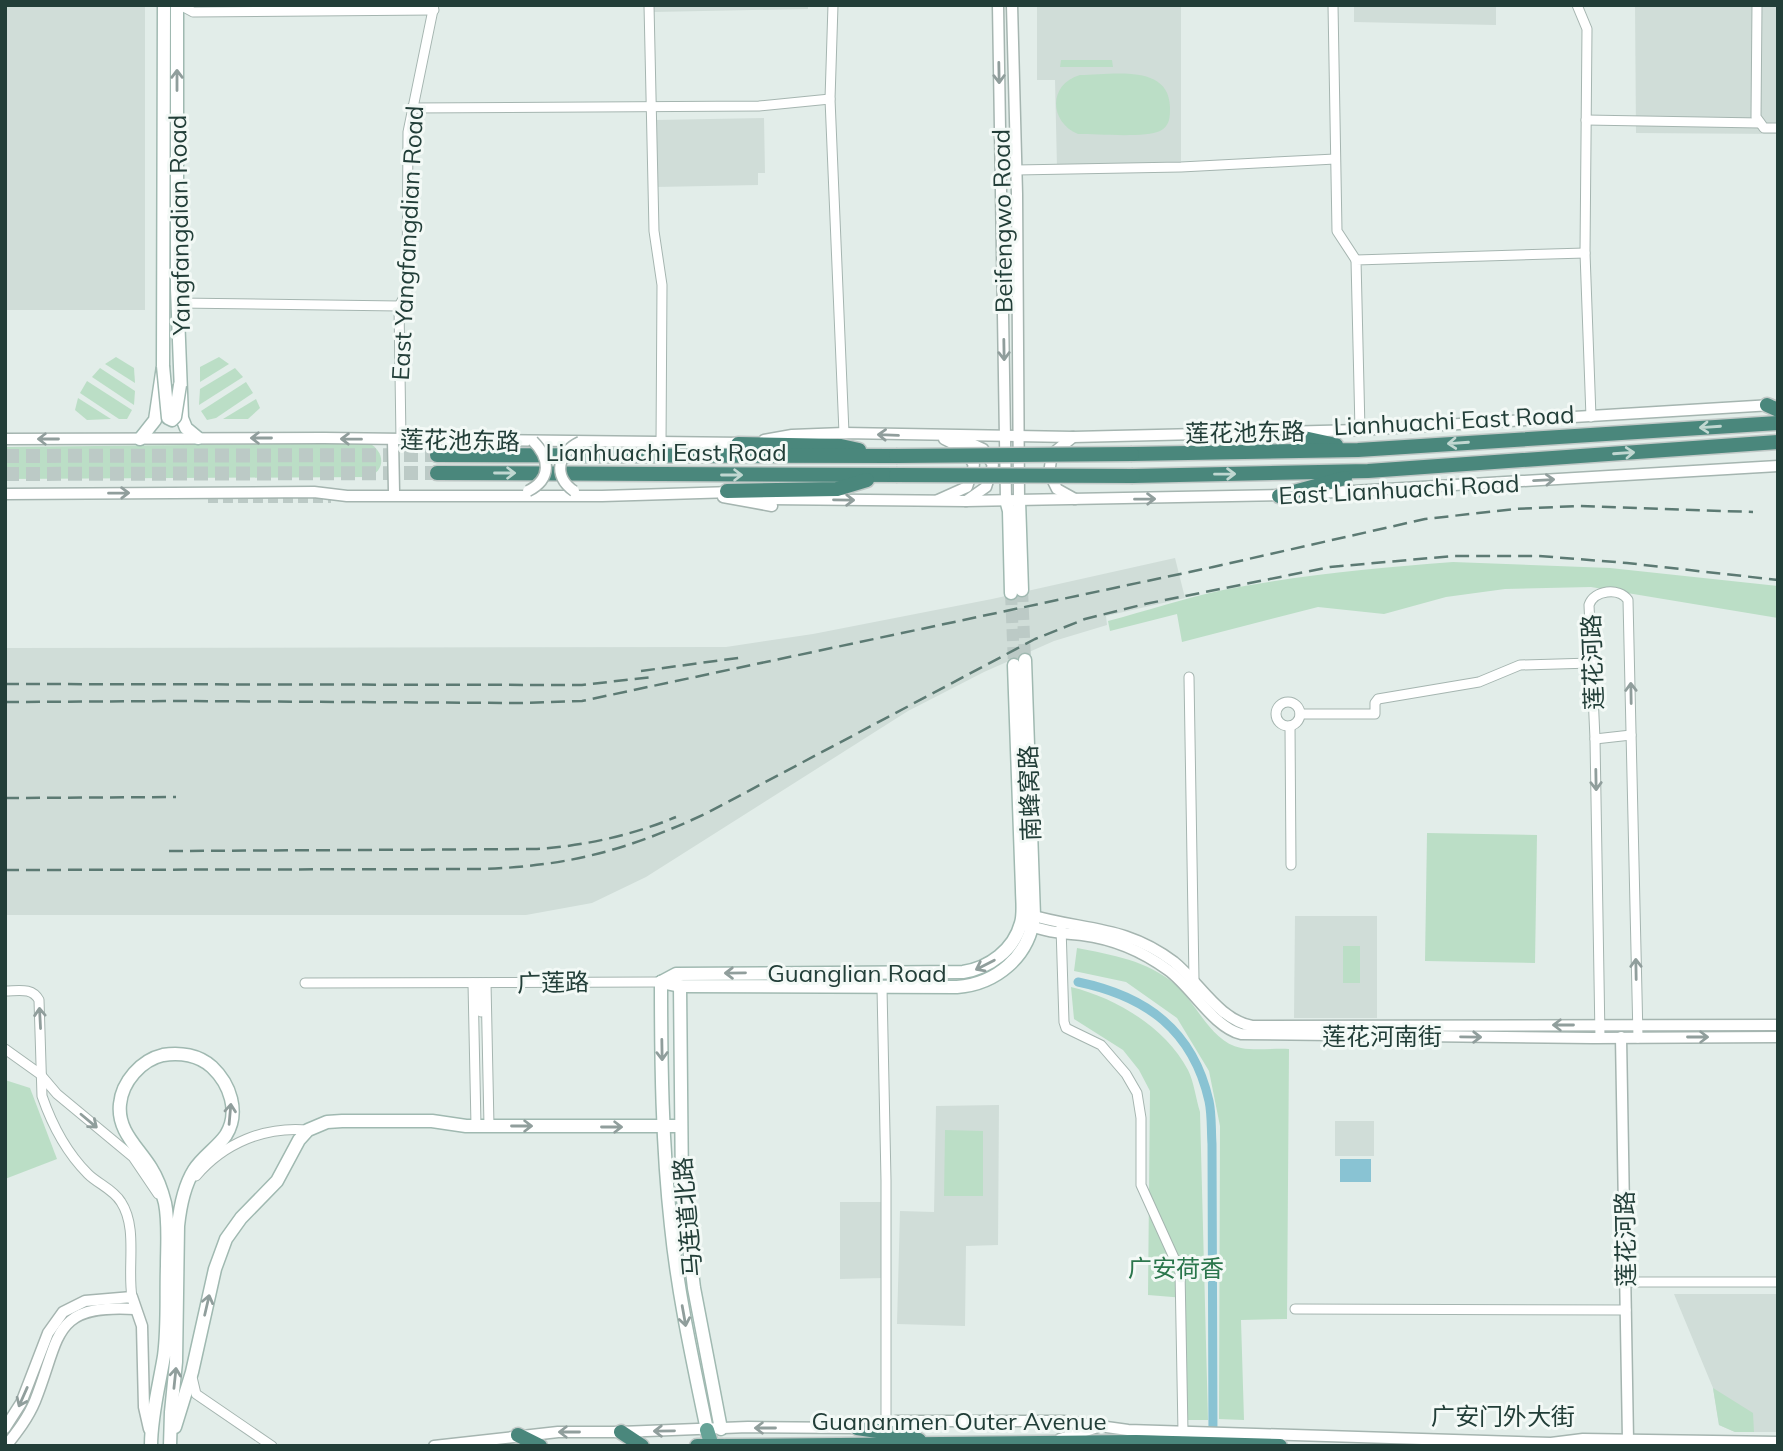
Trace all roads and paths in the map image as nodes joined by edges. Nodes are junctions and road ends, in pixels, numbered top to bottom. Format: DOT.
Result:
graph roads {
  1 [pos="164,5"];
  2 [pos="179,5"];
  3 [pos="649,5"];
  4 [pos="832,5"];
  5 [pos="998,5"];
  6 [pos="1012,5"];
  7 [pos="1333,5"];
  8 [pos="1577,5"];
  9 [pos="1757,5"];
  10 [pos="434,8"];
  11 [pos="830,99"];
  12 [pos="652,107"];
  13 [pos="411,108"];
  14 [pos="1586,120"];
  15 [pos="1760,123"];
  16 [pos="1778,128"];
  17 [pos="1335,159"];
  18 [pos="1016,170"];
  19 [pos="1586,253"];
  20 [pos="1356,260"];
  21 [pos="178,303"];
  22 [pos="399,306"];
  23 [pos="163,366"];
  24 [pos="180,385"];
  25 [pos="1774,407"];
  26 [pos="1591,417"];
  27 [pos="1778,423"];
  28 [pos="1360,430"];
  29 [pos="1272,431"];
  30 [pos="844,433"];
  31 [pos="144,435"];
  32 [pos="194,435"];
  33 [pos="939,436"];
  34 [pos="956,437"];
  35 [pos="1005,437"];
  36 [pos="1018,437"];
  37 [pos="1073,437"];
  38 [pos="5,439"];
  39 [pos="397,440"];
  40 [pos="533,441"];
  41 [pos="580,442"];
  42 [pos="1778,442"];
  43 [pos="661,443"];
  44 [pos="738,444"];
  45 [pos="1358,450"];
  46 [pos="437,456"];
  47 [pos="880,456"];
  48 [pos="1778,466"];
  49 [pos="1368,471"];
  50 [pos="437,473"];
  51 [pos="889,475"];
  52 [pos="528,491"];
  53 [pos="574,491"];
  54 [pos="727,491"];
  55 [pos="314,492"];
  56 [pos="394,492"];
  57 [pos="683,493"];
  58 [pos="5,494"];
  59 [pos="1279,496"];
  60 [pos="696,497"];
  61 [pos="803,499"];
  62 [pos="1013,500"];
  63 [pos="1077,500"];
  64 [pos="936,501"];
  65 [pos="966,501"];
  66 [pos="1016,592"];
  67 [pos="1019,662"];
  68 [pos="1591,663"];
  69 [pos="1189,677"];
  70 [pos="1300,714"];
  71 [pos="1290,726"];
  72 [pos="1631,735"];
  73 [pos="1595,740"];
  74 [pos="1291,865"];
  75 [pos="1027,919"];
  76 [pos="1061,928"];
  77 [pos="1194,980"];
  78 [pos="662,982"];
  79 [pos="306,983"];
  80 [pos="480,983"];
  81 [pos="680,986"];
  82 [pos="882,988"];
  83 [pos="5,991"];
  84 [pos="1600,1025"];
  85 [pos="1638,1025"];
  86 [pos="1778,1025"];
  87 [pos="1621,1037"];
  88 [pos="1778,1037"];
  89 [pos="1601,1038"];
  90 [pos="1638,1038"];
  91 [pos="5,1049"];
  92 [pos="40,1074"];
  93 [pos="483,1126"];
  94 [pos="680,1126"];
  95 [pos="664,1127"];
  96 [pos="308,1130"];
  97 [pos="185,1191"];
  98 [pos="165,1204"];
  99 [pos="1626,1282"];
  100 [pos="1778,1282"];
  101 [pos="132,1297"];
  102 [pos="135,1309"];
  103 [pos="1295,1309"];
  104 [pos="1626,1310"];
  105 [pos="192,1371"];
  106 [pos="886,1423"];
  107 [pos="1101,1426"];
  108 [pos="5,1428"];
  109 [pos="857,1428"];
  110 [pos="714,1429"];
  111 [pos="621,1432"];
  112 [pos="518,1434"];
  113 [pos="1189,1435"];
  114 [pos="1132,1436"];
  115 [pos="1228,1439"];
  116 [pos="1628,1440"];
  117 [pos="151,1442"];
  118 [pos="1778,1442"];
  119 [pos="1048,1443"];
  120 [pos="934,1444"];
  121 [pos="6,1446"];
  122 [pos="170,1446"];
  123 [pos="272,1446"];
  124 [pos="434,1446"];
  125 [pos="540,1446"];
  126 [pos="642,1446"];
  127 [pos="697,1446"];
  128 [pos="712,1446"];
  129 [pos="725,1446"];
  130 [pos="1280,1446"];
  1 -- 23 [label="main road, Yangfangdian Road"];
  2 -- 10 [label="street"];
  21 -- 2 [label="main road, Yangfangdian Road, one-way"];
  3 -- 12 [label="street"];
  4 -- 11 [label="street"];
  5 -- 35 [label="street, Beifengwo Road, one-way"];
  6 -- 18 [label="street, Beifengwo Road"];
  7 -- 17 [label="street"];
  8 -- 14 [label="street"];
  9 -- 15 [label="street"];
  10 -- 13 [label="street, East Yangfangdian Road"];
  11 -- 12 [label="street"];
  11 -- 30 [label="street"];
  12 -- 13 [label="street"];
  12 -- 43 [label="street"];
  13 -- 22 [label="street, East Yangfangdian Road"];
  14 -- 15 [label="street"];
  14 -- 19 [label="street"];
  15 -- 16 [label="street"];
  17 -- 18 [label="street"];
  17 -- 20 [label="street"];
  18 -- 36 [label="street, Beifengwo Road"];
  19 -- 20 [label="street"];
  19 -- 26 [label="street"];
  20 -- 28 [label="street"];
  21 -- 22 [label="street"];
  21 -- 24 [label="main road, Yangfangdian Road"];
  22 -- 39 [label="street, East Yangfangdian Road"];
  23 -- 24 [label="main road, bridge"];
  23 -- 31 [label="main road, bridge"];
  24 -- 32 [label="main road, Yangfangdian Road, bridge"];
  25 -- 26 [label="street, 莲花池东路"];
  26 -- 28 [label="street, 莲花池东路"];
  27 -- 45 [label="highway, Lianhuachi East Road, one-way"];
  28 -- 29 [label="street, 莲花池东路"];
  29 -- 37 [label="street, 莲花池东路"];
  29 -- 45 [label="highway"];
  33 -- 30 [label="street, 莲花池东路, one-way"];
  30 -- 44 [label="street, 莲花池东路"];
  31 -- 32 [label="street, 莲花池东路"];
  31 -- 38 [label="street, 莲花池东路, one-way"];
  39 -- 32 [label="street, 莲花池东路, one-way"];
  33 -- 34 [label="street, 莲花池东路"];
  33 -- 64 [label="street"];
  34 -- 35 [label="street, 莲花池东路"];
  34 -- 65 [label="street"];
  35 -- 36 [label="street, 莲花池东路"];
  35 -- 62 [label="street, Beifengwo Road"];
  36 -- 37 [label="street, 莲花池东路"];
  36 -- 62 [label="street, Beifengwo Road"];
  37 -- 63 [label="street"];
  39 -- 40 [label="street, 莲花池东路"];
  39 -- 56 [label="street"];
  40 -- 41 [label="street, 莲花池东路"];
  40 -- 52 [label="street, bridge"];
  41 -- 43 [label="street, 莲花池东路"];
  41 -- 53 [label="street, bridge"];
  49 -- 42 [label="highway, Lianhuachi East Road, one-way"];
  43 -- 44 [label="street, 莲花池东路"];
  44 -- 47 [label="highway"];
  45 -- 47 [label="highway, Lianhuachi East Road, bridge"];
  46 -- 47 [label="highway, Lianhuachi East Road"];
  59 -- 48 [label="street, East Lianhuachi Road, one-way"];
  51 -- 49 [label="highway, Lianhuachi East Road, one-way, bridge"];
  49 -- 59 [label="highway"];
  50 -- 51 [label="highway, Lianhuachi East Road, one-way"];
  51 -- 54 [label="highway"];
  52 -- 53 [label="street, 莲花池东路"];
  52 -- 56 [label="street, 莲花池东路"];
  53 -- 57 [label="street, 莲花池东路"];
  54 -- 57 [label="street, 莲花池东路"];
  54 -- 61 [label="street, 莲花池东路"];
  55 -- 56 [label="street, 莲花池东路"];
  55 -- 57 [label="street, 莲花池东路"];
  58 -- 55 [label="street, 莲花池东路, one-way"];
  63 -- 59 [label="street, East Lianhuachi Road, one-way"];
  60 -- 61 [label="street"];
  61 -- 64 [label="street, 莲花池东路, one-way"];
  62 -- 63 [label="street, East Lianhuachi Road"];
  62 -- 65 [label="street, East Lianhuachi Road"];
  62 -- 66 [label="main road"];
  64 -- 65 [label="street, 莲花池东路"];
  67 -- 75 [label="main road, 南蜂窝路"];
  68 -- 70 [label="street"];
  72 -- 68 [label="street, 莲花河路, one-way"];
  68 -- 73 [label="street, 莲花河路"];
  69 -- 77 [label="street"];
  70 -- 71 [label="street"];
  70 -- 71 [label="street"];
  71 -- 74 [label="street"];
  72 -- 73 [label="street"];
  85 -- 72 [label="street, 莲花河路, one-way"];
  73 -- 84 [label="street, 莲花河路, one-way"];
  75 -- 76 [label="street, 莲花河南街"];
  75 -- 78 [label="main road, Guanglian Road, one-way"];
  75 -- 82 [label="main road"];
  76 -- 77 [label="street, 莲花河南街"];
  76 -- 89 [label="street, 莲花河南街, one-way"];
  76 -- 113 [label="street"];
  84 -- 77 [label="street, 莲花河南街, one-way"];
  78 -- 80 [label="street, 广莲路"];
  78 -- 81 [label="main road"];
  78 -- 95 [label="main road, 马连道北路, one-way"];
  79 -- 80 [label="street, 广莲路"];
  80 -- 93 [label="street"];
  81 -- 82 [label="main road"];
  81 -- 94 [label="main road, 马连道北路"];
  82 -- 106 [label="street"];
  92 -- 83 [label="street, one-way"];
  84 -- 85 [label="street, 莲花河南街"];
  84 -- 89 [label="street, 莲花河路"];
  85 -- 86 [label="street, 莲花河南街"];
  85 -- 90 [label="street, 莲花河路"];
  87 -- 89 [label="street, 莲花河南街"];
  87 -- 90 [label="street, 莲花河南街"];
  87 -- 99 [label="street, 莲花河路"];
  90 -- 88 [label="street, 莲花河南街, one-way"];
  91 -- 92 [label="street"];
  92 -- 98 [label="street, one-way"];
  92 -- 101 [label="street"];
  93 -- 95 [label="main road, one-way"];
  93 -- 96 [label="main road"];
  94 -- 95 [label="main road"];
  94 -- 110 [label="main road, 马连道北路"];
  95 -- 110 [label="main road, 马连道北路, one-way"];
  96 -- 97 [label="street"];
  105 -- 96 [label="main road, one-way"];
  97 -- 98 [label="main road, one-way"];
  122 -- 97 [label="main road, one-way"];
  98 -- 117 [label="main road"];
  99 -- 100 [label="street"];
  99 -- 104 [label="street, 莲花河路"];
  101 -- 102 [label="street"];
  101 -- 108 [label="street, one-way"];
  102 -- 117 [label="street"];
  102 -- 121 [label="street"];
  103 -- 104 [label="street"];
  104 -- 116 [label="street, 莲花河路"];
  105 -- 122 [label="main road"];
  105 -- 123 [label="street"];
  106 -- 107 [label="street"];
  106 -- 109 [label="street"];
  107 -- 114 [label="street"];
  107 -- 119 [label="street"];
  109 -- 110 [label="street, one-way"];
  109 -- 120 [label="highway"];
  110 -- 111 [label="street, one-way"];
  110 -- 128 [label="main road"];
  110 -- 129 [label="street, 马连道北路"];
  111 -- 112 [label="street, one-way"];
  111 -- 126 [label="highway"];
  112 -- 124 [label="street"];
  112 -- 125 [label="highway"];
  113 -- 114 [label="highway, Guananmen Outer Avenue"];
  113 -- 115 [label="highway, 广安门外大街"];
  114 -- 119 [label="highway, Guananmen Outer Avenue"];
  115 -- 116 [label="street, 广安门外大街"];
  115 -- 130 [label="highway"];
  116 -- 118 [label="street, 广安门外大街"];
  119 -- 120 [label="highway, Guananmen Outer Avenue"];
  120 -- 129 [label="highway, Guananmen Outer Avenue"];
  127 -- 128 [label="highway, Guananmen Outer Avenue"];
  128 -- 129 [label="highway, Guananmen Outer Avenue"];
}
